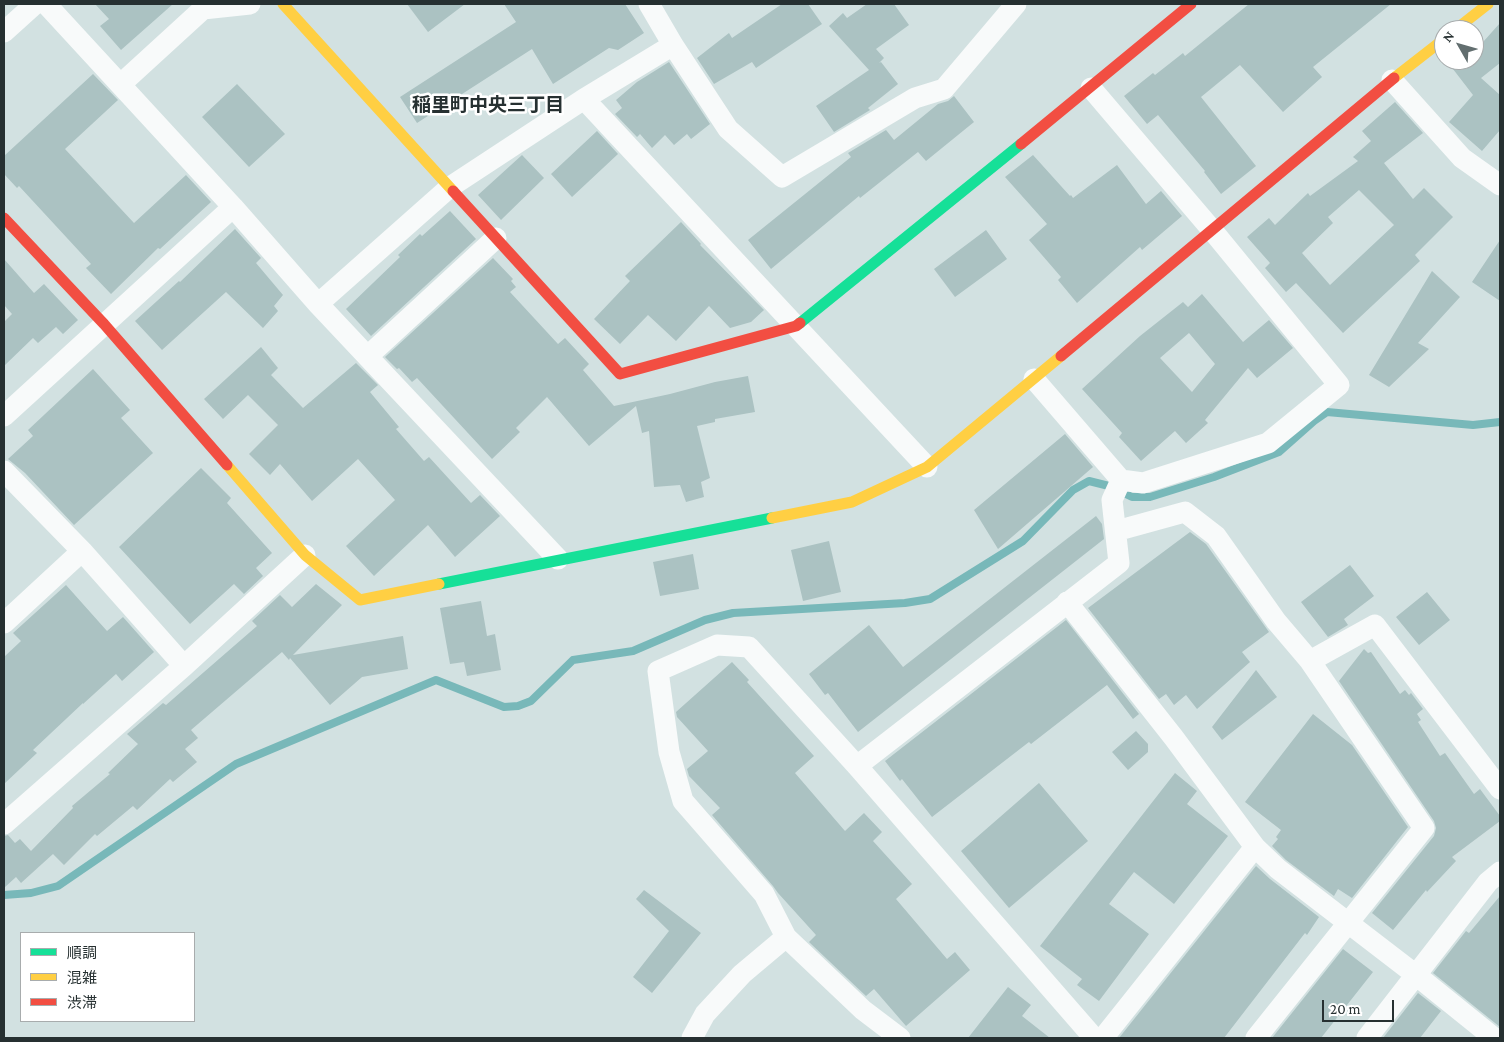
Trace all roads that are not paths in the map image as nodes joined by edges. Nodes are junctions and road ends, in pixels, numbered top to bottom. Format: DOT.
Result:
graph roads {
  1 [pos="35,4"];
  2 [pos="46,4"];
  3 [pos="250,4"];
  4 [pos="283,4"];
  5 [pos="649,4"];
  6 [pos="1016,4"];
  7 [pos="1191,4"];
  8 [pos="1488,4"];
  9 [pos="1468,20"];
  10 [pos="4,32"];
  11 [pos="673,45"];
  12 [pos="1434,47"];
  13 [pos="1392,80"];
  14 [pos="121,84"];
  15 [pos="1091,88"];
  16 [pos="584,100"];
  17 [pos="1497,178"];
  18 [pos="450,187"];
  19 [pos="233,207"];
  20 [pos="4,218"];
  21 [pos="1212,230"];
  22 [pos="496,238"];
  23 [pos="318,304"];
  24 [pos="104,324"];
  25 [pos="796,326"];
  26 [pos="368,356"];
  27 [pos="1034,379"];
  28 [pos="4,416"];
  29 [pos="927,467"];
  30 [pos="4,471"];
  31 [pos="1121,480"];
  32 [pos="1116,531"];
  33 [pos="82,551"];
  34 [pos="305,555"];
  35 [pos="558,559"];
  36 [pos="1067,602"];
  37 [pos="4,623"];
  38 [pos="1310,662"];
  39 [pos="184,666"];
  40 [pos="857,766"];
  41 [pos="1500,789"];
  42 [pos="4,824"];
  43 [pos="1255,847"];
  44 [pos="1500,872"];
  45 [pos="1348,922"];
  46 [pos="786,937"];
  47 [pos="1416,975"];
  48 [pos="692,1038"];
  49 [pos="900,1038"];
  50 [pos="1094,1038"];
  51 [pos="1102,1038"];
  52 [pos="1256,1038"];
  53 [pos="1367,1038"];
  54 [pos="1494,1038"];
  1 -- 10 [label="street"];
  2 -- 14 [label="street"];
  3 -- 14 [label="street"];
  4 -- 18 [label="street"];
  5 -- 11 [label="street"];
  6 -- 11 [label="street"];
  7 -- 15 [label="street"];
  8 -- 9 [label="street"];
  11 -- 16 [label="street"];
  12 -- 13 [label="street"];
  13 -- 17 [label="street"];
  13 -- 21 [label="street"];
  14 -- 19 [label="street"];
  15 -- 21 [label="street"];
  15 -- 25 [label="street"];
  16 -- 18 [label="street"];
  16 -- 25 [label="street"];
  18 -- 22 [label="street"];
  18 -- 23 [label="street"];
  19 -- 23 [label="street"];
  19 -- 24 [label="street"];
  20 -- 24 [label="street"];
  21 -- 27 [label="street"];
  21 -- 31 [label="street"];
  22 -- 25 [label="street"];
  22 -- 26 [label="street"];
  23 -- 26 [label="street"];
  24 -- 28 [label="street"];
  24 -- 34 [label="street"];
  25 -- 29 [label="street"];
  26 -- 35 [label="street"];
  27 -- 29 [label="street"];
  27 -- 31 [label="street"];
  29 -- 35 [label="street"];
  30 -- 33 [label="street"];
  31 -- 32 [label="street"];
  32 -- 36 [label="street"];
  32 -- 38 [label="street"];
  33 -- 37 [label="street"];
  33 -- 39 [label="street"];
  34 -- 35 [label="street"];
  34 -- 39 [label="street"];
  36 -- 40 [label="street"];
  36 -- 43 [label="street"];
  38 -- 41 [label="street"];
  38 -- 45 [label="street"];
  39 -- 42 [label="street"];
  40 -- 46 [label="street"];
  40 -- 50 [label="street"];
  43 -- 45 [label="street"];
  43 -- 51 [label="street"];
  44 -- 47 [label="street"];
  45 -- 47 [label="street"];
  45 -- 52 [label="street"];
  46 -- 48 [label="street"];
  46 -- 49 [label="street"];
  47 -- 53 [label="street"];
  47 -- 54 [label="street"];
}
